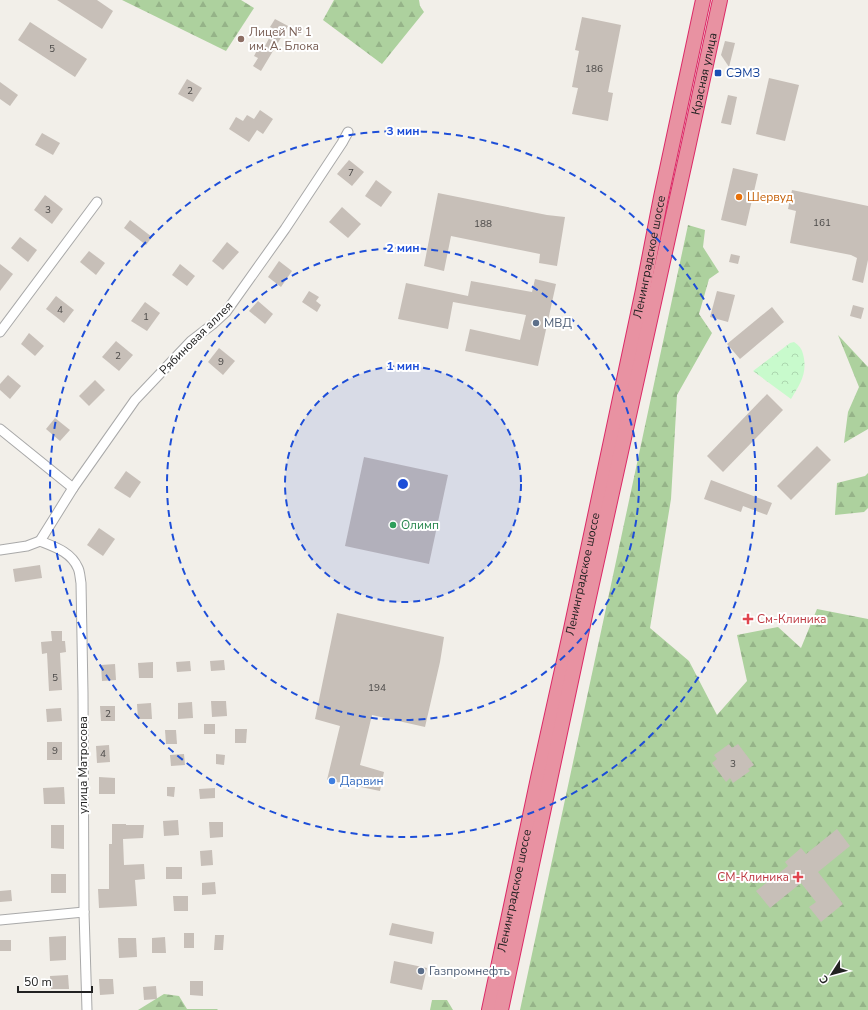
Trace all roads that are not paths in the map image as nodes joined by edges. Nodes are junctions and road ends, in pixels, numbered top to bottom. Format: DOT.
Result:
graph roads {
  1 [pos="703,0"];
  2 [pos="720,0"];
  3 [pos="348,132"];
  4 [pos="674,137"];
  5 [pos="688,148"];
  6 [pos="97,202"];
  7 [pos="0,332"];
  8 [pos="0,429"];
  9 [pos="73,488"];
  10 [pos="40,541"];
  11 [pos="0,550"];
  12 [pos="84,912"];
  13 [pos="0,920"];
  14 [pos="87,1010"];
  15 [pos="489,1010"];
  16 [pos="501,1010"];
  1 -- 4 [label="highway, Красная улица"];
  2 -- 5 [label="highway, Красная улица"];
  3 -- 9 [label="street, Рябиновая аллея"];
  4 -- 15 [label="highway, Ленинградское шоссе"];
  5 -- 16 [label="highway, Ленинградское шоссе"];
  6 -- 7 [label="street"];
  8 -- 9 [label="street"];
  9 -- 10 [label="street, Рябиновая аллея"];
  10 -- 11 [label="street"];
  10 -- 12 [label="street, улица Матросова"];
  12 -- 13 [label="street"];
  12 -- 14 [label="street, улица Матросова"];
}
